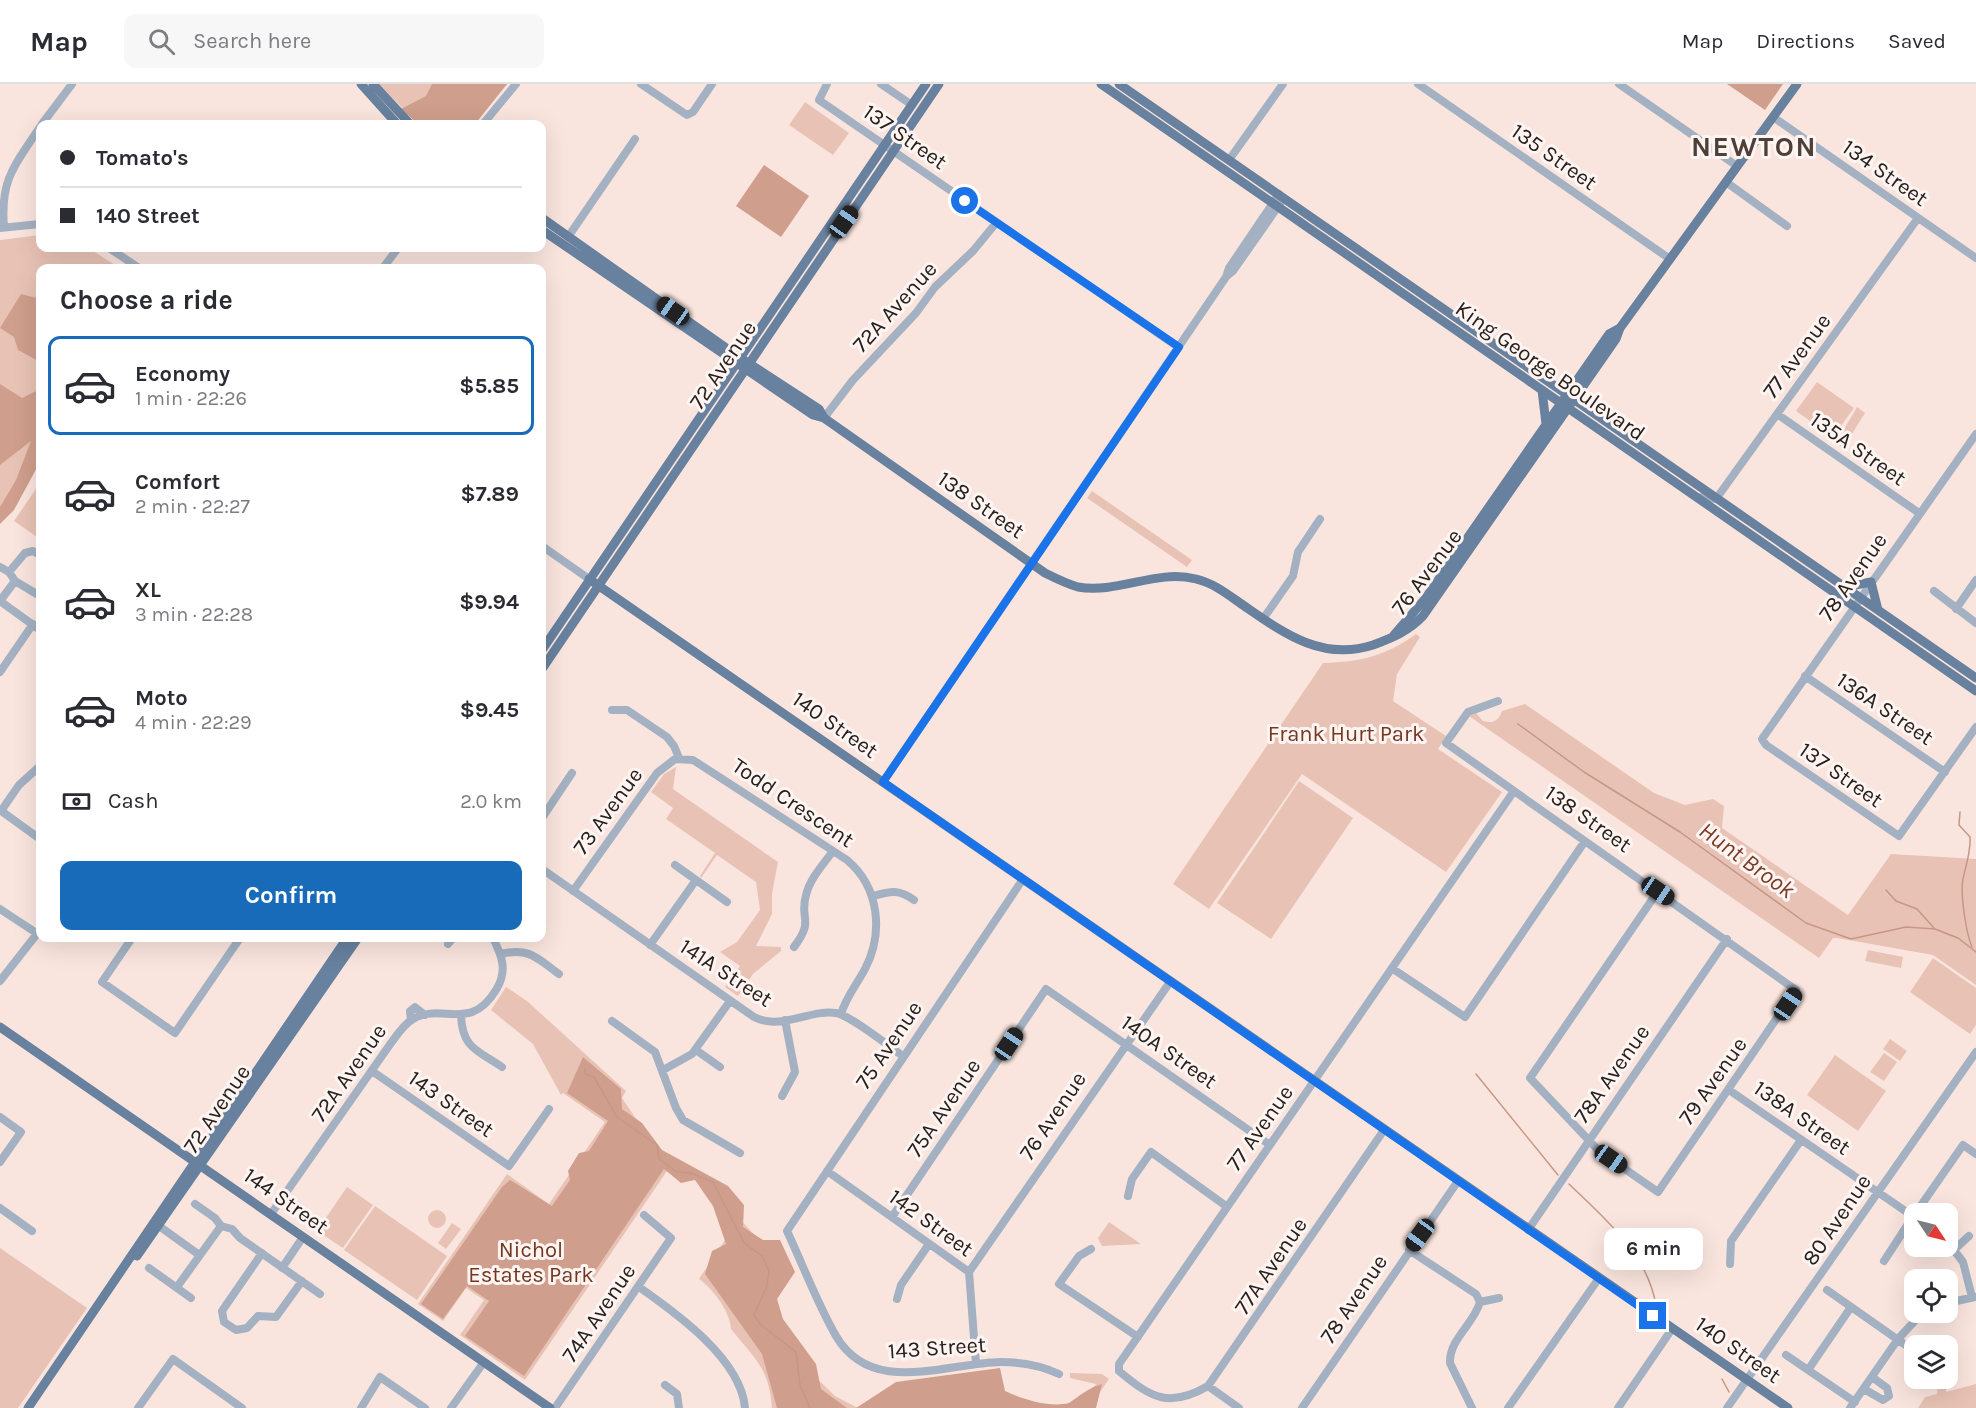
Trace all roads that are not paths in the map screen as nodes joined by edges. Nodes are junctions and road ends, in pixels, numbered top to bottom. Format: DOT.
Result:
graph roads {
  1 [pos="72,84"];
  2 [pos="361,84"];
  3 [pos="373,84"];
  4 [pos="516,84"];
  5 [pos="641,84"];
  6 [pos="712,84"];
  7 [pos="827,84"];
  8 [pos="881,84"];
  9 [pos="926,84"];
  10 [pos="939,84"];
  11 [pos="1119,84"];
  12 [pos="1283,84"];
  13 [pos="1418,84"];
  14 [pos="1619,84"];
  15 [pos="1797,84"];
  16 [pos="1107,86"];
  17 [pos="912,105"];
  18 [pos="1773,117"];
  19 [pos="45,120"];
  20 [pos="393,120"];
  21 [pos="406,120"];
  22 [pos="486,120"];
  23 [pos="1167,130"];
  24 [pos="36,133"];
  25 [pos="635,139"];
  26 [pos="889,148"];
  27 [pos="1229,160"];
  28 [pos="1737,166"];
  29 [pos="1726,182"];
  30 [pos="1281,196"];
  31 [pos="1275,205"];
  32 [pos="0,207"];
  33 [pos="1917,218"];
  34 [pos="546,221"];
  35 [pos="996,223"];
  36 [pos="36,224"];
  37 [pos="1787,226"];
  38 [pos="2,228"];
  39 [pos="546,233"];
  40 [pos="568,237"];
  41 [pos="115,252"];
  42 [pos="1976,258"];
  43 [pos="1670,259"];
  44 [pos="133,264"];
  45 [pos="1179,347"];
  46 [pos="742,364"];
  47 [pos="1542,390"];
  48 [pos="1567,401"];
  49 [pos="1777,414"];
  50 [pos="824,418"];
  51 [pos="1546,424"];
  52 [pos="1976,434"];
  53 [pos="1696,496"];
  54 [pos="1716,499"];
  55 [pos="1919,513"];
  56 [pos="1320,519"];
  57 [pos="546,549"];
  58 [pos="36,554"];
  59 [pos="1454,556"];
  60 [pos="1031,564"];
  61 [pos="0,567"];
  62 [pos="9,572"];
  63 [pos="589,579"];
  64 [pos="1976,580"];
  65 [pos="15,581"];
  66 [pos="1871,582"];
  67 [pos="598,586"];
  68 [pos="1845,587"];
  69 [pos="1934,591"];
  70 [pos="36,594"];
  71 [pos="1860,597"];
  72 [pos="0,601"];
  73 [pos="1854,606"];
  74 [pos="1956,609"];
  75 [pos="1878,610"];
  76 [pos="1423,616"];
  77 [pos="1263,619"];
  78 [pos="1976,623"];
  79 [pos="33,624"];
  80 [pos="36,627"];
  81 [pos="1394,635"];
  82 [pos="546,644"];
  83 [pos="546,663"];
  84 [pos="0,672"];
  85 [pos="1805,676"];
  86 [pos="1976,678"];
  87 [pos="1976,691"];
  88 [pos="1498,701"];
  89 [pos="612,710"];
  90 [pos="1976,727"];
  91 [pos="1763,741"];
  92 [pos="679,758"];
  93 [pos="36,770"];
  94 [pos="572,772"];
  95 [pos="1945,772"];
  96 [pos="883,782"];
  97 [pos="1514,791"];
  98 [pos="1,811"];
  99 [pos="546,812"];
  100 [pos="36,835"];
  101 [pos="1585,841"];
  102 [pos="833,851"];
  103 [pos="675,865"];
  104 [pos="546,872"];
  105 [pos="1023,879"];
  106 [pos="696,880"];
  107 [pos="573,891"];
  108 [pos="1658,891"];
  109 [pos="873,896"];
  110 [pos="914,900"];
  111 [pos="727,902"];
  112 [pos="0,909"];
  113 [pos="36,930"];
  114 [pos="36,936"];
  115 [pos="1727,939"];
  116 [pos="129,942"];
  117 [pos="237,942"];
  118 [pos="344,942"];
  119 [pos="355,942"];
  120 [pos="495,942"];
  121 [pos="650,945"];
  122 [pos="794,947"];
  123 [pos="501,954"];
  124 [pos="1393,969"];
  125 [pos="559,974"];
  126 [pos="0,981"];
  127 [pos="1170,982"];
  128 [pos="1046,989"];
  129 [pos="1796,990"];
  130 [pos="730,1001"];
  131 [pos="841,1014"];
  132 [pos="460,1015"];
  133 [pos="784,1020"];
  134 [pos="612,1022"];
  135 [pos="0,1027"];
  136 [pos="1126,1044"];
  137 [pos="696,1050"];
  138 [pos="1976,1052"];
  139 [pos="903,1056"];
  140 [pos="502,1067"];
  141 [pos="720,1068"];
  142 [pos="663,1070"];
  143 [pos="372,1071"];
  144 [pos="1314,1082"];
  145 [pos="1729,1090"];
  146 [pos="782,1096"];
  147 [pos="549,1110"];
  148 [pos="0,1117"];
  149 [pos="1384,1131"];
  150 [pos="1589,1140"];
  151 [pos="1801,1140"];
  152 [pos="1270,1145"];
  153 [pos="740,1153"];
  154 [pos="1976,1154"];
  155 [pos="0,1162"];
  156 [pos="198,1164"];
  157 [pos="827,1171"];
  158 [pos="1458,1181"];
  159 [pos="1877,1192"];
  160 [pos="1128,1196"];
  161 [pos="1922,1203"];
  162 [pos="195,1204"];
  163 [pos="1226,1206"];
  164 [pos="0,1208"];
  165 [pos="1904,1209"];
  166 [pos="271,1214"];
  167 [pos="644,1215"];
  168 [pos="892,1217"];
  169 [pos="159,1226"];
  170 [pos="221,1226"];
  171 [pos="1528,1230"];
  172 [pos="1904,1230"];
  173 [pos="32,1231"];
  174 [pos="788,1231"];
  175 [pos="1969,1236"];
  176 [pos="303,1237"];
  177 [pos="929,1244"];
  178 [pos="1958,1246"];
  179 [pos="1091,1249"];
  180 [pos="1409,1250"];
  181 [pos="262,1253"];
  182 [pos="198,1254"];
  183 [pos="1958,1254"];
  184 [pos="1884,1261"];
  185 [pos="1730,1264"];
  186 [pos="149,1268"];
  187 [pos="282,1268"];
  188 [pos="969,1272"];
  189 [pos="1599,1278"];
  190 [pos="302,1281"];
  191 [pos="177,1287"];
  192 [pos="639,1287"];
  193 [pos="1827,1290"];
  194 [pos="320,1294"];
  195 [pos="1974,1297"];
  196 [pos="191,1298"];
  197 [pos="1499,1298"];
  198 [pos="103,1299"];
  199 [pos="897,1299"];
  200 [pos="1958,1301"];
  201 [pos="1480,1302"];
  202 [pos="1851,1307"];
  203 [pos="1913,1323"];
  204 [pos="1672,1329"];
  205 [pos="1138,1337"];
  206 [pos="1898,1339"];
  207 [pos="1904,1344"];
  208 [pos="1786,1355"];
  209 [pos="484,1362"];
  210 [pos="976,1364"];
  211 [pos="1808,1370"];
  212 [pos="1059,1374"];
  213 [pos="1872,1377"];
  214 [pos="1748,1380"];
  215 [pos="665,1385"];
  216 [pos="1208,1386"];
  217 [pos="1864,1389"];
  218 [pos="1172,1403"];
  219 [pos="1853,1405"];
  220 [pos="28,1408"];
  221 [pos="138,1408"];
  222 [pos="242,1408"];
  223 [pos="361,1408"];
  224 [pos="424,1408"];
  225 [pos="451,1408"];
  226 [pos="550,1408"];
  227 [pos="555,1408"];
  228 [pos="679,1408"];
  229 [pos="745,1408"];
  230 [pos="1239,1408"];
  231 [pos="1302,1408"];
  232 [pos="1472,1408"];
  233 [pos="1508,1408"];
  234 [pos="1618,1408"];
  235 [pos="1727,1408"];
  236 [pos="1788,1408"];
  1 -- 19 [label="street"];
  2 -- 20 [label="main road"];
  3 -- 21 [label="main road"];
  4 -- 22 [label="street"];
  5 -- 6 [label="street"];
  7 -- 26 [label="street, 137 Street"];
  8 -- 17 [label="street"];
  9 -- 17 [label="main road, 72 Avenue"];
  10 -- 26 [label="main road, 72 Avenue"];
  11 -- 27 [label="main road, King George Boulevard"];
  12 -- 27 [label="street"];
  13 -- 43 [label="street, 135 Street"];
  14 -- 28 [label="street"];
  15 -- 18 [label="main road, 76 Avenue"];
  16 -- 23 [label="main road, King George Boulevard"];
  17 -- 26 [label="main road, 72 Avenue"];
  18 -- 28 [label="main road, 76 Avenue"];
  18 -- 33 [label="street, 134 Street"];
  23 -- 27 [label="main road"];
  23 -- 31 [label="main road, King George Boulevard"];
  24 -- 32 [label="street"];
  25 -- 40 [label="street"];
  26 -- 35 [label="street, 137 Street"];
  26 -- 46 [label="main road, 72 Avenue"];
  27 -- 30 [label="main road, King George Boulevard"];
  28 -- 29 [label="main road, 76 Avenue"];
  29 -- 37 [label="street"];
  29 -- 43 [label="main road, 76 Avenue"];
  30 -- 31 [label="street"];
  30 -- 48 [label="main road, King George Boulevard"];
  31 -- 45 [label="street"];
  31 -- 47 [label="main road, King George Boulevard"];
  32 -- 38 [label="street"];
  33 -- 42 [label="street, 134 Street"];
  33 -- 49 [label="street, 77 Avenue"];
  34 -- 40 [label="main road, 138 Street"];
  35 -- 45 [label="street, 137 Street"];
  35 -- 50 [label="street, 72A Avenue"];
  36 -- 38 [label="street"];
  39 -- 46 [label="main road, 138 Street"];
  40 -- 46 [label="main road, 138 Street"];
  41 -- 44 [label="street"];
  43 -- 48 [label="main road, 76 Avenue"];
  45 -- 60 [label="street"];
  46 -- 50 [label="main road, 138 Street"];
  46 -- 63 [label="main road, 72 Avenue"];
  46 -- 67 [label="main road, 72 Avenue"];
  47 -- 48 [label="main road, King George Boulevard"];
  47 -- 51 [label="main road"];
  48 -- 51 [label="main road, 76 Avenue"];
  48 -- 53 [label="main road, King George Boulevard"];
  48 -- 54 [label="main road, King George Boulevard"];
  48 -- 76 [label="main road, 76 Avenue"];
  49 -- 54 [label="street, 77 Avenue"];
  49 -- 55 [label="street, 135A Street"];
  50 -- 60 [label="main road, 138 Street"];
  51 -- 59 [label="main road, 76 Avenue"];
  52 -- 55 [label="street, 78 Avenue"];
  53 -- 54 [label="street"];
  53 -- 73 [label="main road, King George Boulevard"];
  54 -- 68 [label="main road, King George Boulevard"];
  55 -- 66 [label="street, 78 Avenue"];
  56 -- 77 [label="street"];
  57 -- 63 [label="street, 140 Street"];
  58 -- 62 [label="street"];
  59 -- 76 [label="main road"];
  59 -- 81 [label="main road, 76 Avenue"];
  60 -- 77 [label="main road, 138 Street"];
  60 -- 96 [label="street"];
  61 -- 62 [label="street"];
  62 -- 65 [label="street"];
  63 -- 67 [label="main road, 140 Street"];
  63 -- 82 [label="main road, 72 Avenue"];
  64 -- 74 [label="street"];
  65 -- 70 [label="street"];
  65 -- 72 [label="street"];
  66 -- 68 [label="main road"];
  66 -- 71 [label="street, 78 Avenue"];
  66 -- 75 [label="main road"];
  67 -- 83 [label="main road, 72 Avenue"];
  67 -- 96 [label="main road, 140 Street"];
  68 -- 71 [label="main road, King George Boulevard"];
  69 -- 74 [label="street"];
  71 -- 73 [label="street, 78 Avenue"];
  71 -- 75 [label="main road, King George Boulevard"];
  72 -- 79 [label="street"];
  73 -- 85 [label="street, 78 Avenue"];
  73 -- 87 [label="main road, King George Boulevard"];
  74 -- 78 [label="street"];
  75 -- 86 [label="main road, King George Boulevard"];
  76 -- 81 [label="main road, 76 Avenue"];
  77 -- 81 [label="main road, 138 Street"];
  79 -- 80 [label="street"];
  79 -- 84 [label="street"];
  85 -- 91 [label="street, 78 Avenue"];
  85 -- 95 [label="street, 136A Street"];
  88 -- 97 [label="street, 138 Street"];
  89 -- 92 [label="street"];
  90 -- 95 [label="street"];
  91 -- 95 [label="street, 137 Street"];
  92 -- 102 [label="street, Todd Crescent"];
  92 -- 107 [label="street, 73 Avenue"];
  93 -- 98 [label="street"];
  94 -- 99 [label="street"];
  96 -- 105 [label="main road, 140 Street"];
  97 -- 101 [label="street, 138 Street"];
  97 -- 124 [label="street, 77 Avenue"];
  98 -- 100 [label="street"];
  101 -- 108 [label="street, 138 Street"];
  101 -- 124 [label="street"];
  102 -- 109 [label="street, Todd Crescent"];
  102 -- 122 [label="street"];
  103 -- 106 [label="street"];
  104 -- 107 [label="street, 141A Street"];
  105 -- 127 [label="main road, 140 Street"];
  105 -- 139 [label="street, 75 Avenue"];
  106 -- 111 [label="street"];
  106 -- 121 [label="street"];
  107 -- 121 [label="street, 141A Street"];
  108 -- 115 [label="street, 138 Street"];
  108 -- 150 [label="street"];
  109 -- 110 [label="street"];
  109 -- 131 [label="street, Todd Crescent"];
  112 -- 113 [label="street"];
  114 -- 126 [label="street"];
  115 -- 129 [label="street, 138 Street"];
  115 -- 150 [label="street, 78A Avenue"];
  116 -- 117 [label="street"];
  118 -- 156 [label="main road, 72 Avenue"];
  119 -- 156 [label="main road, 72 Avenue"];
  120 -- 123 [label="street"];
  121 -- 130 [label="street, 141A Street"];
  123 -- 125 [label="street"];
  123 -- 132 [label="street, 72A Avenue"];
  124 -- 144 [label="street, 77 Avenue"];
  127 -- 136 [label="street, 76 Avenue"];
  127 -- 144 [label="main road, 140 Street"];
  128 -- 136 [label="street, 140A Street"];
  128 -- 168 [label="street, 75A Avenue"];
  129 -- 145 [label="street, 79 Avenue"];
  130 -- 133 [label="street, 141A Street"];
  130 -- 137 [label="street"];
  131 -- 133 [label="street, 141A Street"];
  131 -- 139 [label="street"];
  132 -- 140 [label="street"];
  132 -- 143 [label="street, 72A Avenue"];
  133 -- 146 [label="street"];
  134 -- 142 [label="street"];
  135 -- 156 [label="main road, 144 Street"];
  136 -- 152 [label="street, 140A Street"];
  136 -- 188 [label="street, 76 Avenue"];
  137 -- 141 [label="street"];
  137 -- 142 [label="street"];
  138 -- 159 [label="street, 80 Avenue"];
  139 -- 157 [label="street, 75 Avenue"];
  142 -- 153 [label="street"];
  143 -- 147 [label="street, 143 Street"];
  143 -- 166 [label="street, 72A Avenue"];
  144 -- 149 [label="main road, 140 Street"];
  144 -- 152 [label="street, 77 Avenue"];
  145 -- 150 [label="street, 79 Avenue"];
  145 -- 151 [label="street, 138A Street"];
  148 -- 155 [label="street"];
  149 -- 158 [label="main road, 140 Street"];
  149 -- 216 [label="street, 77A Avenue"];
  150 -- 171 [label="street, 78A Avenue"];
  151 -- 159 [label="street, 138A Street"];
  151 -- 185 [label="street"];
  152 -- 163 [label="street, 77 Avenue"];
  154 -- 161 [label="street"];
  156 -- 166 [label="main road, 144 Street"];
  156 -- 169 [label="main road, 72 Avenue"];
  156 -- 198 [label="main road, 72 Avenue"];
  157 -- 168 [label="street, 142 Street"];
  157 -- 174 [label="street, 75 Avenue"];
  158 -- 171 [label="main road, 140 Street"];
  158 -- 180 [label="street, 78 Avenue"];
  159 -- 165 [label="street, 138A Street"];
  159 -- 214 [label="street, 80 Avenue"];
  160 -- 163 [label="street"];
  162 -- 170 [label="street"];
  163 -- 205 [label="street, 77 Avenue"];
  164 -- 173 [label="street"];
  166 -- 176 [label="main road, 144 Street"];
  167 -- 192 [label="street, 74A Avenue"];
  168 -- 177 [label="street, 142 Street"];
  169 -- 182 [label="street"];
  169 -- 198 [label="main road, 72 Avenue"];
  170 -- 181 [label="street"];
  170 -- 182 [label="street"];
  171 -- 189 [label="main road, 140 Street"];
  172 -- 184 [label="street"];
  174 -- 210 [label="street, 143 Street"];
  175 -- 178 [label="street"];
  176 -- 187 [label="street"];
  176 -- 209 [label="main road, 144 Street"];
  177 -- 188 [label="street, 142 Street"];
  177 -- 199 [label="street"];
  179 -- 205 [label="street"];
  180 -- 201 [label="street"];
  180 -- 231 [label="street, 78 Avenue"];
  181 -- 187 [label="street"];
  181 -- 190 [label="street"];
  182 -- 191 [label="street"];
  183 -- 195 [label="street"];
  186 -- 191 [label="street"];
  187 -- 190 [label="street"];
  188 -- 210 [label="street, 142 Street"];
  189 -- 204 [label="main road, 140 Street"];
  189 -- 233 [label="street"];
  190 -- 194 [label="street"];
  191 -- 196 [label="street"];
  192 -- 227 [label="street, 74A Avenue"];
  192 -- 229 [label="street"];
  193 -- 202 [label="street"];
  195 -- 200 [label="street"];
  197 -- 201 [label="street"];
  198 -- 220 [label="main road, 72 Avenue"];
  201 -- 232 [label="street"];
  202 -- 206 [label="street"];
  202 -- 211 [label="street"];
  203 -- 206 [label="street"];
  204 -- 214 [label="main road, 140 Street"];
  204 -- 234 [label="street"];
  205 -- 218 [label="street, 77 Avenue"];
  206 -- 207 [label="street"];
  206 -- 213 [label="street"];
  208 -- 211 [label="street"];
  209 -- 225 [label="street"];
  209 -- 226 [label="main road, 144 Street"];
  210 -- 212 [label="street, 143 Street"];
  211 -- 219 [label="street"];
  213 -- 217 [label="street"];
  213 -- 217 [label="street"];
  214 -- 235 [label="street, 80 Avenue"];
  214 -- 236 [label="main road, 140 Street"];
  215 -- 228 [label="street"];
  216 -- 218 [label="street, 77A Avenue"];
  216 -- 230 [label="street"];
  217 -- 219 [label="street"];
  221 -- 222 [label="street"];
  223 -- 224 [label="street"];
}
